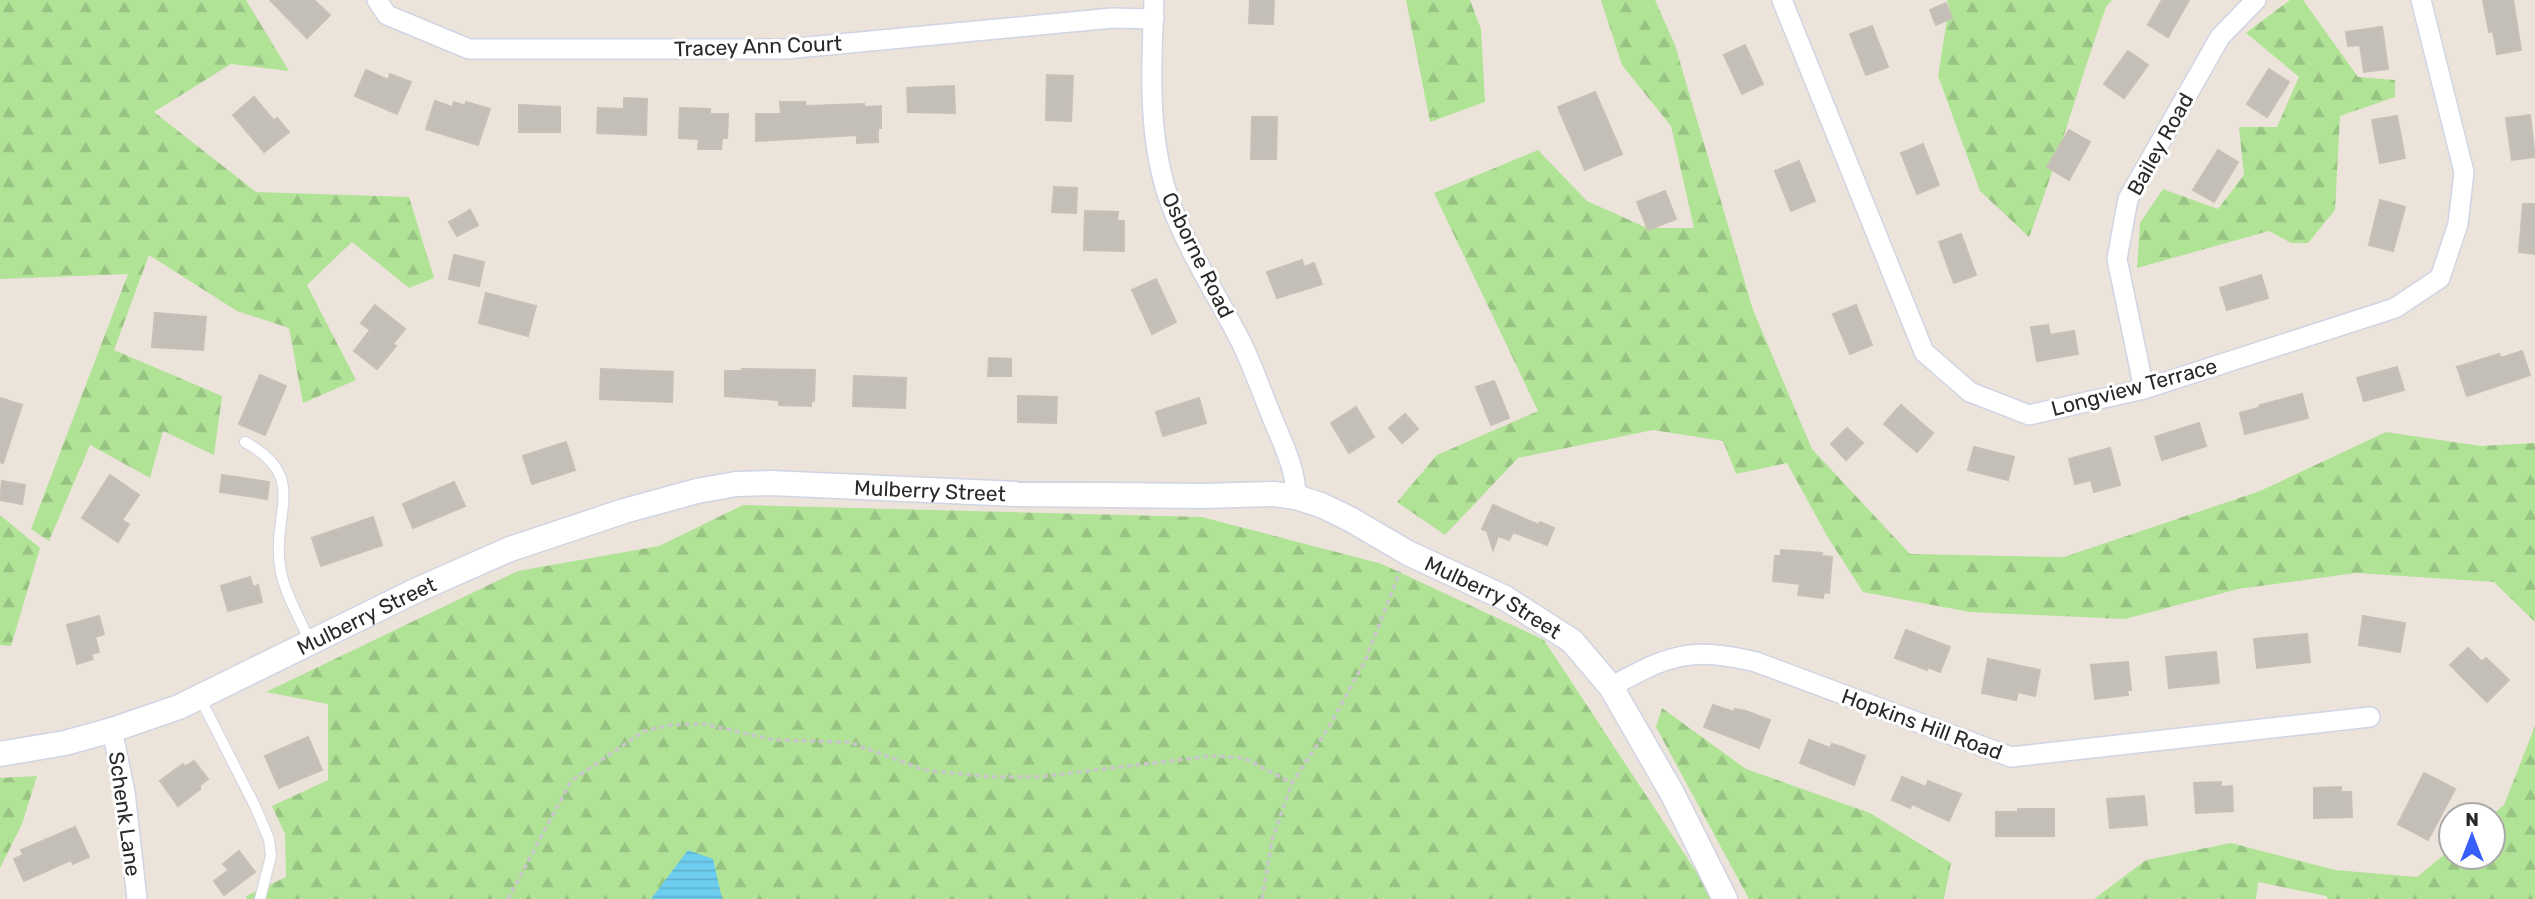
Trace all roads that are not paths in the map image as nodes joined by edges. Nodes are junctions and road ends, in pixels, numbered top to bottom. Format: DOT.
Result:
graph roads {
  1 [pos="377,0"];
  2 [pos="1782,0"];
  3 [pos="2256,0"];
  4 [pos="2421,0"];
  5 [pos="1154,10"];
  6 [pos="2144,389"];
  7 [pos="245,442"];
  8 [pos="1296,497"];
  9 [pos="311,643"];
  10 [pos="1611,687"];
  11 [pos="200,698"];
  12 [pos="2370,717"];
  13 [pos="111,730"];
  14 [pos="0,754"];
  15 [pos="136,899"];
  16 [pos="260,899"];
  17 [pos="1725,899"];
  1 -- 5 [label="street, Tracey Ann Court"];
  2 -- 6 [label="street, Longview Terrace"];
  3 -- 6 [label="street, Bailey Road"];
  4 -- 6 [label="street, Longview Terrace"];
  5 -- 8 [label="street, Osborne Road"];
  7 -- 9 [label="lane"];
  8 -- 9 [label="street, Mulberry Street"];
  8 -- 10 [label="street, Mulberry Street"];
  9 -- 11 [label="street, Mulberry Street"];
  10 -- 12 [label="street, Hopkins Hill Road"];
  10 -- 17 [label="street, Mulberry Street"];
  11 -- 13 [label="street, Mulberry Street"];
  11 -- 16 [label="lane"];
  13 -- 14 [label="street, Mulberry Street"];
  13 -- 15 [label="street, Schenk Lane"];
}
